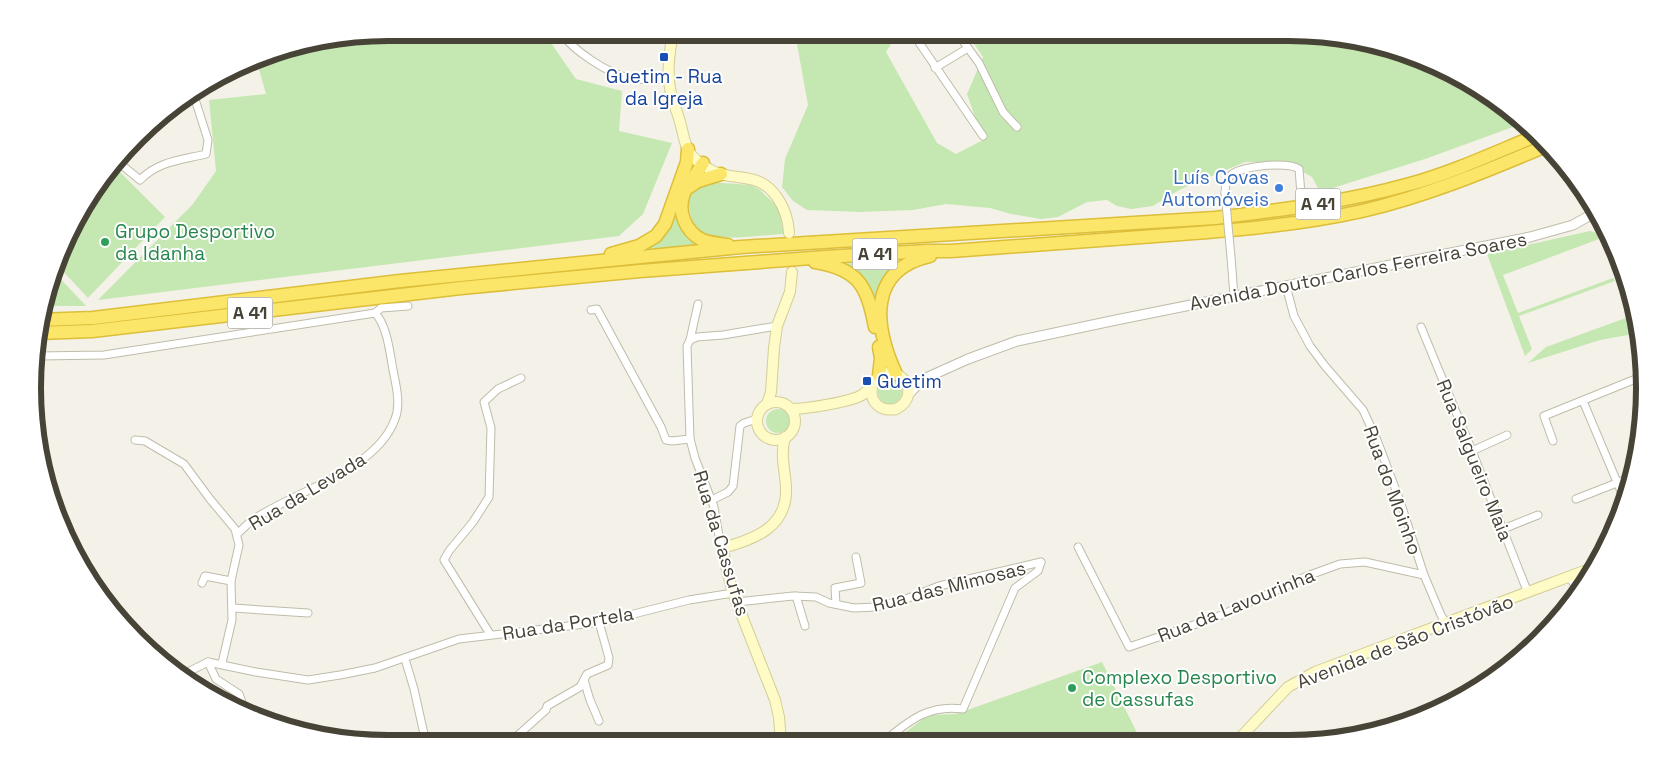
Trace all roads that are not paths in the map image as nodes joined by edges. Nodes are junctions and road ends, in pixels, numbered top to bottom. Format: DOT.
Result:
graph roads {
  1 [pos="567,41"];
  2 [pos="671,41"];
  3 [pos="918,41"];
  4 [pos="963,41"];
  5 [pos="968,48"];
  6 [pos="935,68"];
  7 [pos="668,79"];
  8 [pos="195,100"];
  9 [pos="678,114"];
  10 [pos="1017,127"];
  11 [pos="983,136"];
  12 [pos="1530,139"];
  13 [pos="688,149"];
  14 [pos="1540,149"];
  15 [pos="702,163"];
  16 [pos="123,166"];
  17 [pos="721,174"];
  18 [pos="683,185"];
  19 [pos="1301,194"];
  20 [pos="1589,216"];
  21 [pos="789,233"];
  22 [pos="741,247"];
  23 [pos="951,251"];
  24 [pos="594,260"];
  25 [pos="798,260"];
  26 [pos="792,272"];
  27 [pos="1286,286"];
  28 [pos="1234,296"];
  29 [pos="698,304"];
  30 [pos="408,306"];
  31 [pos="591,310"];
  32 [pos="375,313"];
  33 [pos="48,320"];
  34 [pos="777,326"];
  35 [pos="1421,327"];
  36 [pos="46,333"];
  37 [pos="690,340"];
  38 [pos="43,356"];
  39 [pos="772,371"];
  40 [pos="900,377"];
  41 [pos="928,377"];
  42 [pos="521,378"];
  43 [pos="1636,379"];
  44 [pos="875,381"];
  45 [pos="908,395"];
  46 [pos="1584,401"];
  47 [pos="874,402"];
  48 [pos="767,404"];
  49 [pos="787,406"];
  50 [pos="758,419"];
  51 [pos="795,424"];
  52 [pos="1508,435"];
  53 [pos="785,437"];
  54 [pos="690,439"];
  55 [pos="770,439"];
  56 [pos="135,440"];
  57 [pos="1553,441"];
  58 [pos="1472,451"];
  59 [pos="782,454"];
  60 [pos="1623,480"];
  61 [pos="1618,482"];
  62 [pos="1621,488"];
  63 [pos="1576,498"];
  64 [pos="712,500"];
  65 [pos="1538,515"];
  66 [pos="1503,529"];
  67 [pos="237,534"];
  68 [pos="1078,547"];
  69 [pos="723,548"];
  70 [pos="856,557"];
  71 [pos="1583,572"];
  72 [pos="1424,575"];
  73 [pos="1569,577"];
  74 [pos="231,581"];
  75 [pos="202,583"];
  76 [pos="1574,585"];
  77 [pos="1528,593"];
  78 [pos="796,596"];
  79 [pos="735,597"];
  80 [pos="836,604"];
  81 [pos="233,608"];
  82 [pos="308,613"];
  83 [pos="599,622"];
  84 [pos="1446,624"];
  85 [pos="805,626"];
  86 [pos="490,634"];
  87 [pos="405,659"];
  88 [pos="208,662"];
  89 [pos="222,664"];
  90 [pos="189,672"];
  91 [pos="584,680"];
  92 [pos="242,702"];
  93 [pos="599,721"];
  94 [pos="424,735"];
  95 [pos="518,735"];
  96 [pos="780,735"];
  97 [pos="891,735"];
  98 [pos="1243,735"];
  1 -- 7 [label="street"];
  2 -- 7 [label="main road"];
  3 -- 6 [label="street"];
  4 -- 5 [label="street"];
  5 -- 6 [label="street"];
  5 -- 10 [label="street"];
  6 -- 11 [label="street"];
  7 -- 9 [label="main road"];
  8 -- 16 [label="street"];
  9 -- 13 [label="main road"];
  9 -- 15 [label="main road"];
  12 -- 22 [label="highway, A 41"];
  13 -- 15 [label="main road"];
  13 -- 18 [label="highway"];
  14 -- 23 [label="highway, A 41"];
  15 -- 17 [label="main road"];
  15 -- 18 [label="highway"];
  17 -- 18 [label="highway"];
  17 -- 21 [label="main road"];
  18 -- 22 [label="highway"];
  18 -- 24 [label="highway"];
  19 -- 28 [label="street, bridge"];
  20 -- 27 [label="street, Avenida Doutor Carlos Ferreira Soares"];
  22 -- 24 [label="highway, A 41"];
  23 -- 25 [label="highway, A 41"];
  23 -- 40 [label="highway"];
  24 -- 33 [label="highway, A 41"];
  25 -- 36 [label="highway, A 41"];
  25 -- 44 [label="highway"];
  26 -- 34 [label="main road"];
  27 -- 28 [label="street, Avenida Doutor Carlos Ferreira Soares"];
  27 -- 72 [label="street, Rua do Moinho"];
  28 -- 41 [label="street, Avenida Doutor Carlos Ferreira Soares"];
  29 -- 37 [label="street, Rua da Cassufas"];
  30 -- 32 [label="street"];
  31 -- 54 [label="street"];
  32 -- 38 [label="street"];
  32 -- 67 [label="street, Rua da Levada"];
  34 -- 37 [label="street"];
  34 -- 39 [label="main road"];
  35 -- 58 [label="street, Rua Salgueiro Maia"];
  37 -- 54 [label="street, Rua da Cassufas"];
  39 -- 48 [label="main road"];
  39 -- 49 [label="main road"];
  40 -- 41 [label="street"];
  40 -- 44 [label="main road"];
  40 -- 45 [label="main road"];
  41 -- 45 [label="street"];
  42 -- 86 [label="street"];
  43 -- 46 [label="street"];
  44 -- 47 [label="main road"];
  44 -- 49 [label="main road"];
  45 -- 47 [label="main road"];
  46 -- 57 [label="street"];
  46 -- 61 [label="street"];
  47 -- 51 [label="main road"];
  48 -- 49 [label="main road"];
  48 -- 50 [label="main road"];
  49 -- 51 [label="main road"];
  50 -- 55 [label="main road"];
  50 -- 64 [label="street"];
  51 -- 53 [label="main road"];
  52 -- 58 [label="street"];
  53 -- 55 [label="main road"];
  53 -- 59 [label="main road"];
  54 -- 64 [label="street, Rua da Cassufas"];
  55 -- 59 [label="main road"];
  56 -- 67 [label="street"];
  58 -- 66 [label="street, Rua Salgueiro Maia"];
  59 -- 69 [label="main road"];
  60 -- 61 [label="street"];
  61 -- 62 [label="street"];
  61 -- 63 [label="street"];
  64 -- 69 [label="street, Rua da Cassufas"];
  65 -- 66 [label="street"];
  66 -- 77 [label="street, Rua Salgueiro Maia"];
  67 -- 74 [label="street"];
  68 -- 72 [label="street, Rua da Lavourinha"];
  69 -- 79 [label="main road, Rua da Cassufas"];
  70 -- 80 [label="street, Rua das Mimosas"];
  71 -- 73 [label="main road, Avenida de São Cristóvão"];
  72 -- 84 [label="street, Rua do Moinho"];
  73 -- 76 [label="street"];
  73 -- 77 [label="main road, Avenida de São Cristóvão"];
  74 -- 75 [label="street"];
  74 -- 81 [label="street"];
  77 -- 84 [label="main road, Avenida de São Cristóvão"];
  78 -- 79 [label="street, Rua das Mimosas"];
  78 -- 80 [label="street, Rua das Mimosas"];
  78 -- 85 [label="street"];
  79 -- 83 [label="street, Rua da Portela"];
  79 -- 96 [label="main road, Rua da Cassufas"];
  80 -- 97 [label="street, Rua das Mimosas"];
  81 -- 82 [label="street"];
  81 -- 89 [label="street"];
  83 -- 86 [label="street, Rua da Portela"];
  83 -- 91 [label="street"];
  84 -- 98 [label="main road, Avenida de São Cristóvão"];
  86 -- 87 [label="street, Rua da Portela"];
  87 -- 89 [label="street, Rua da Portela"];
  87 -- 94 [label="street"];
  88 -- 89 [label="street, Rua da Portela"];
  88 -- 90 [label="street"];
  88 -- 92 [label="street"];
  91 -- 93 [label="street"];
  91 -- 95 [label="street"];
}
